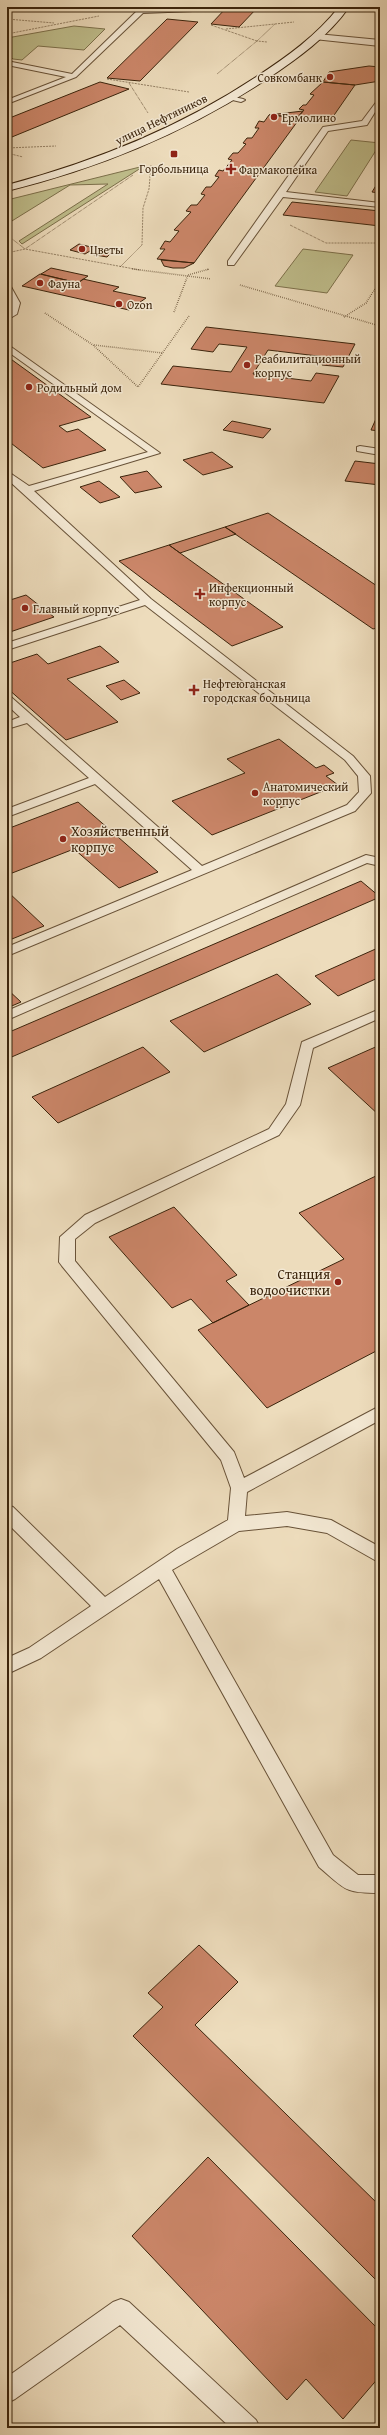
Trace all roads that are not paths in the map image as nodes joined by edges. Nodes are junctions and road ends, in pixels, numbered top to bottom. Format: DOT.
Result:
graph roads {
  1 [pos="195,7"];
  2 [pos="344,7"];
  3 [pos="143,9"];
  4 [pos="317,37"];
  5 [pos="380,43"];
  6 [pos="7,63"];
  7 [pos="74,76"];
  8 [pos="380,99"];
  9 [pos="7,102"];
  10 [pos="7,188"];
  11 [pos="281,194"];
  12 [pos="380,205"];
  13 [pos="231,263"];
  14 [pos="7,287"];
  15 [pos="7,317"];
  16 [pos="7,347"];
  17 [pos="360,449"];
  18 [pos="380,452"];
  19 [pos="7,474"];
  20 [pos="28,490"];
  21 [pos="147,601"];
  22 [pos="7,647"];
  23 [pos="7,700"];
  24 [pos="28,718"];
  25 [pos="7,726"];
  26 [pos="97,779"];
  27 [pos="7,813"];
  28 [pos="380,862"];
  29 [pos="200,871"];
  30 [pos="7,952"];
  31 [pos="380,1013"];
  32 [pos="7,1016"];
  33 [pos="380,1412"];
  34 [pos="239,1488"];
  35 [pos="7,1512"];
  36 [pos="236,1524"];
  37 [pos="380,1556"];
  38 [pos="162,1568"];
  39 [pos="103,1607"];
  40 [pos="7,1666"];
  41 [pos="380,1884"];
  42 [pos="7,2391"];
  43 [pos="248,2428"];
  1 -- 3 [label="lane"];
  2 -- 4 [label="main road, улица Нефтяников"];
  3 -- 7 [label="lane"];
  4 -- 5 [label="main road"];
  4 -- 10 [label="main road, улица Нефтяников"];
  6 -- 7 [label="lane"];
  7 -- 9 [label="lane"];
  8 -- 11 [label="lane"];
  11 -- 12 [label="lane"];
  11 -- 13 [label="lane"];
  14 -- 15 [label="lane"];
  16 -- 20 [label="lane"];
  17 -- 18 [label="lane"];
  19 -- 20 [label="lane"];
  20 -- 21 [label="lane"];
  21 -- 22 [label="lane"];
  21 -- 29 [label="lane"];
  23 -- 24 [label="lane"];
  24 -- 25 [label="lane"];
  24 -- 26 [label="lane"];
  26 -- 27 [label="lane"];
  26 -- 29 [label="lane"];
  28 -- 32 [label="lane"];
  29 -- 30 [label="lane"];
  31 -- 34 [label="lane"];
  33 -- 34 [label="lane"];
  34 -- 36 [label="lane"];
  35 -- 39 [label="lane"];
  36 -- 37 [label="lane"];
  36 -- 38 [label="lane"];
  38 -- 39 [label="lane"];
  38 -- 41 [label="lane"];
  39 -- 40 [label="lane"];
  42 -- 43 [label="lane"];
}
